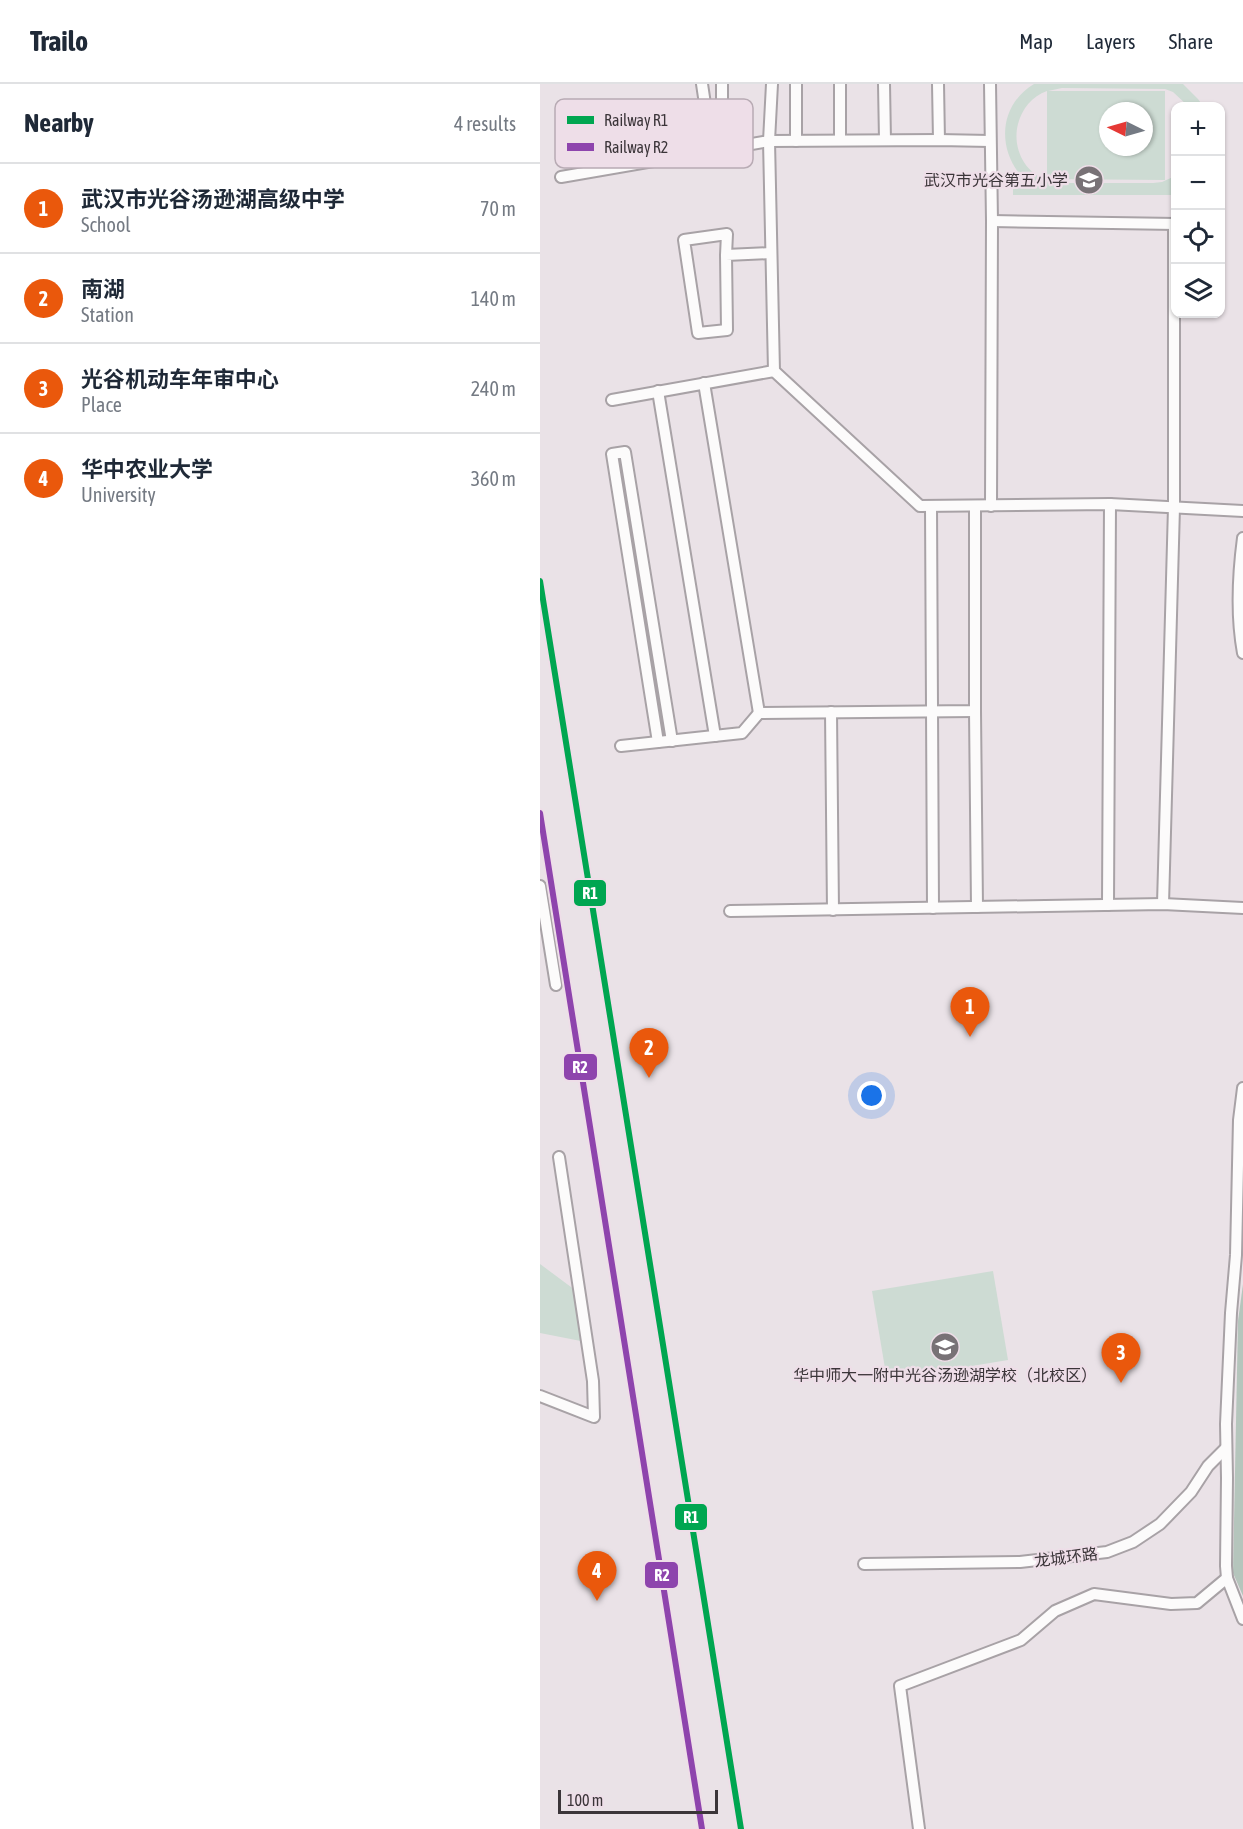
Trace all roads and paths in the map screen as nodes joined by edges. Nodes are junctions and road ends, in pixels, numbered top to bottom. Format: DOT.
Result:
graph roads {
  1 [pos="702,84"];
  2 [pos="772,84"];
  3 [pos="796,84"];
  4 [pos="840,84"];
  5 [pos="884,84"];
  6 [pos="938,84"];
  7 [pos="990,84"];
  8 [pos="704,99"];
  9 [pos="840,140"];
  10 [pos="885,140"];
  11 [pos="939,140"];
  12 [pos="769,141"];
  13 [pos="796,141"];
  14 [pos="990,141"];
  15 [pos="753,144"];
  16 [pos="613,168"];
  17 [pos="561,177"];
  18 [pos="992,221"];
  19 [pos="1171,224"];
  20 [pos="771,254"];
  21 [pos="726,255"];
  22 [pos="1175,264"];
  23 [pos="774,371"];
  24 [pos="704,383"];
  25 [pos="658,392"];
  26 [pos="612,400"];
  27 [pos="1110,504"];
  28 [pos="931,506"];
  29 [pos="975,506"];
  30 [pos="991,506"];
  31 [pos="1174,507"];
  32 [pos="1243,511"];
  33 [pos="1243,538"];
  34 [pos="652,614"];
  35 [pos="638,616"];
  36 [pos="1243,653"];
  37 [pos="933,711"];
  38 [pos="975,711"];
  39 [pos="831,712"];
  40 [pos="759,713"];
  41 [pos="715,736"];
  42 [pos="672,741"];
  43 [pos="658,742"];
  44 [pos="621,746"];
  45 [pos="540,886"];
  46 [pos="1163,904"];
  47 [pos="1108,905"];
  48 [pos="977,907"];
  49 [pos="933,908"];
  50 [pos="1243,908"];
  51 [pos="542,909"];
  52 [pos="833,910"];
  53 [pos="730,911"];
  54 [pos="556,985"];
  55 [pos="1243,1088"];
  56 [pos="560,1158"];
  57 [pos="540,1396"];
  58 [pos="1226,1448"];
  59 [pos="864,1564"];
  60 [pos="1227,1578"];
  61 [pos="1243,1619"];
  62 [pos="919,1829"];
  1 -- 8 [label="street"];
  2 -- 12 [label="street"];
  3 -- 13 [label="street"];
  4 -- 9 [label="street"];
  5 -- 10 [label="street"];
  6 -- 11 [label="street"];
  7 -- 14 [label="street"];
  9 -- 10 [label="street"];
  9 -- 13 [label="street"];
  10 -- 11 [label="street"];
  11 -- 14 [label="street"];
  12 -- 13 [label="street"];
  12 -- 15 [label="street"];
  12 -- 20 [label="street"];
  14 -- 18 [label="street"];
  16 -- 17 [label="street"];
  18 -- 19 [label="street"];
  18 -- 30 [label="street"];
  20 -- 21 [label="street"];
  20 -- 23 [label="street"];
  21 -- 21 [label="street"];
  22 -- 31 [label="street"];
  23 -- 24 [label="street"];
  23 -- 28 [label="street"];
  24 -- 25 [label="street"];
  24 -- 40 [label="street"];
  25 -- 26 [label="street"];
  25 -- 41 [label="street"];
  27 -- 30 [label="street"];
  27 -- 31 [label="street"];
  27 -- 47 [label="street"];
  28 -- 29 [label="street"];
  28 -- 37 [label="street"];
  29 -- 30 [label="street"];
  29 -- 38 [label="street"];
  31 -- 32 [label="street"];
  31 -- 46 [label="street"];
  33 -- 36 [label="street"];
  34 -- 35 [label="street"];
  34 -- 35 [label="street"];
  34 -- 42 [label="street"];
  35 -- 43 [label="street"];
  37 -- 38 [label="street"];
  37 -- 39 [label="street"];
  37 -- 49 [label="street"];
  38 -- 48 [label="street"];
  39 -- 40 [label="street"];
  39 -- 52 [label="street"];
  40 -- 41 [label="street"];
  41 -- 42 [label="street"];
  42 -- 43 [label="street"];
  43 -- 44 [label="street"];
  45 -- 51 [label="street"];
  46 -- 47 [label="street"];
  46 -- 50 [label="street"];
  47 -- 48 [label="street"];
  48 -- 49 [label="street"];
  49 -- 52 [label="street"];
  51 -- 54 [label="street"];
  52 -- 53 [label="street"];
  55 -- 58 [label="street"];
  56 -- 57 [label="street"];
  58 -- 59 [label="street, 龙城环路"];
  58 -- 60 [label="street"];
  60 -- 61 [label="street"];
  60 -- 62 [label="street"];
}
